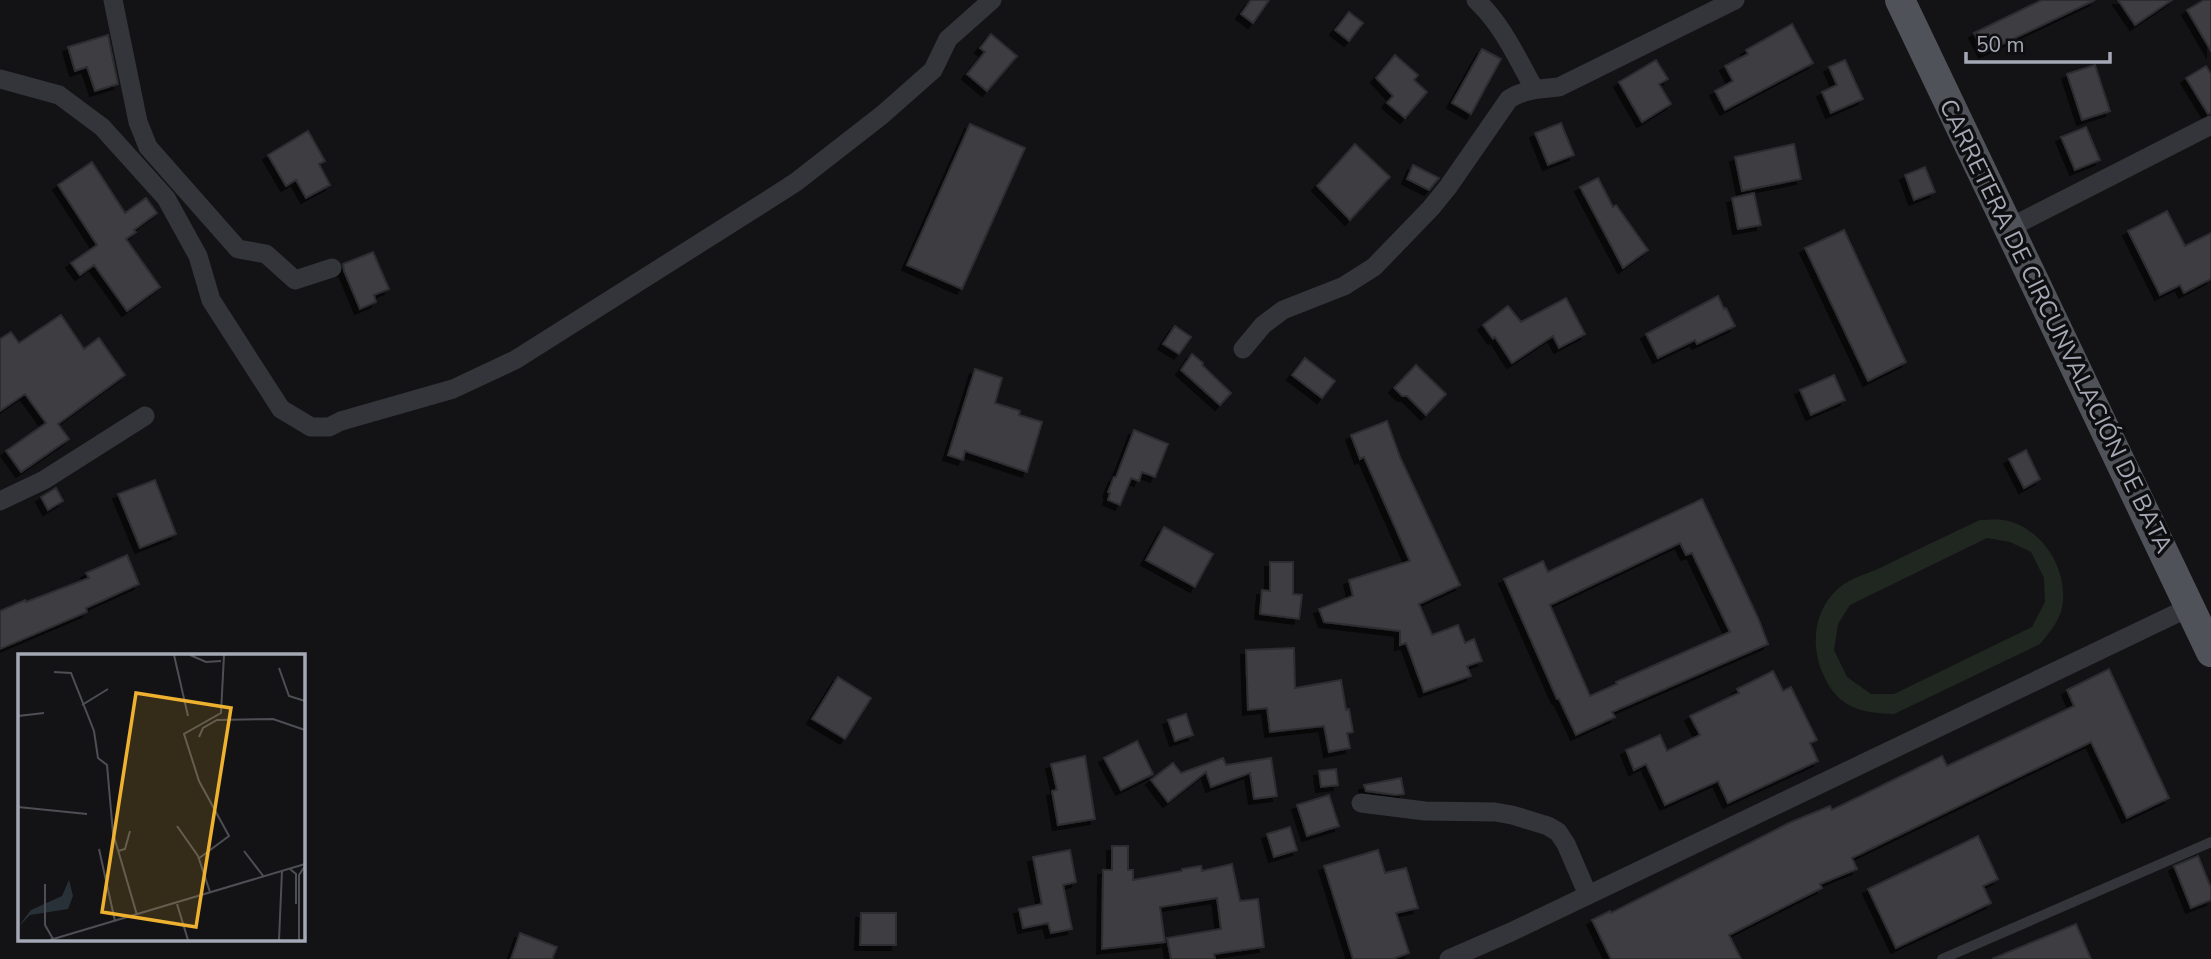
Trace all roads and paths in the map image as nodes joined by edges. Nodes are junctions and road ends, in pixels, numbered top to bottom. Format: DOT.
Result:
graph roads {
  1 [pos="113,0"];
  2 [pos="992,0"];
  3 [pos="1476,0"];
  4 [pos="1735,0"];
  5 [pos="1900,0"];
  6 [pos="0,79"];
  7 [pos="1534,88"];
  8 [pos="2211,125"];
  9 [pos="2009,228"];
  10 [pos="332,268"];
  11 [pos="1243,349"];
  12 [pos="145,416"];
  13 [pos="0,501"];
  14 [pos="2190,607"];
  15 [pos="2211,652"];
  16 [pos="1361,803"];
  17 [pos="2211,842"];
  18 [pos="1588,895"];
  19 [pos="1449,959"];
  20 [pos="1942,959"];
  1 -- 10 [label="street"];
  2 -- 6 [label="street"];
  3 -- 7 [label="street"];
  4 -- 7 [label="street"];
  5 -- 9 [label="main road, CARRETERA DE CIRCUNVALACIÓN DE BATA"];
  7 -- 11 [label="street"];
  8 -- 9 [label="street"];
  9 -- 14 [label="main road, CARRETERA DE CIRCUNVALACIÓN DE BATA"];
  12 -- 13 [label="street"];
  14 -- 15 [label="main road, CARRETERA DE CIRCUNVALACIÓN DE BATA"];
  14 -- 18 [label="street"];
  16 -- 18 [label="street"];
  17 -- 20 [label="lane"];
  18 -- 19 [label="street"];
}
